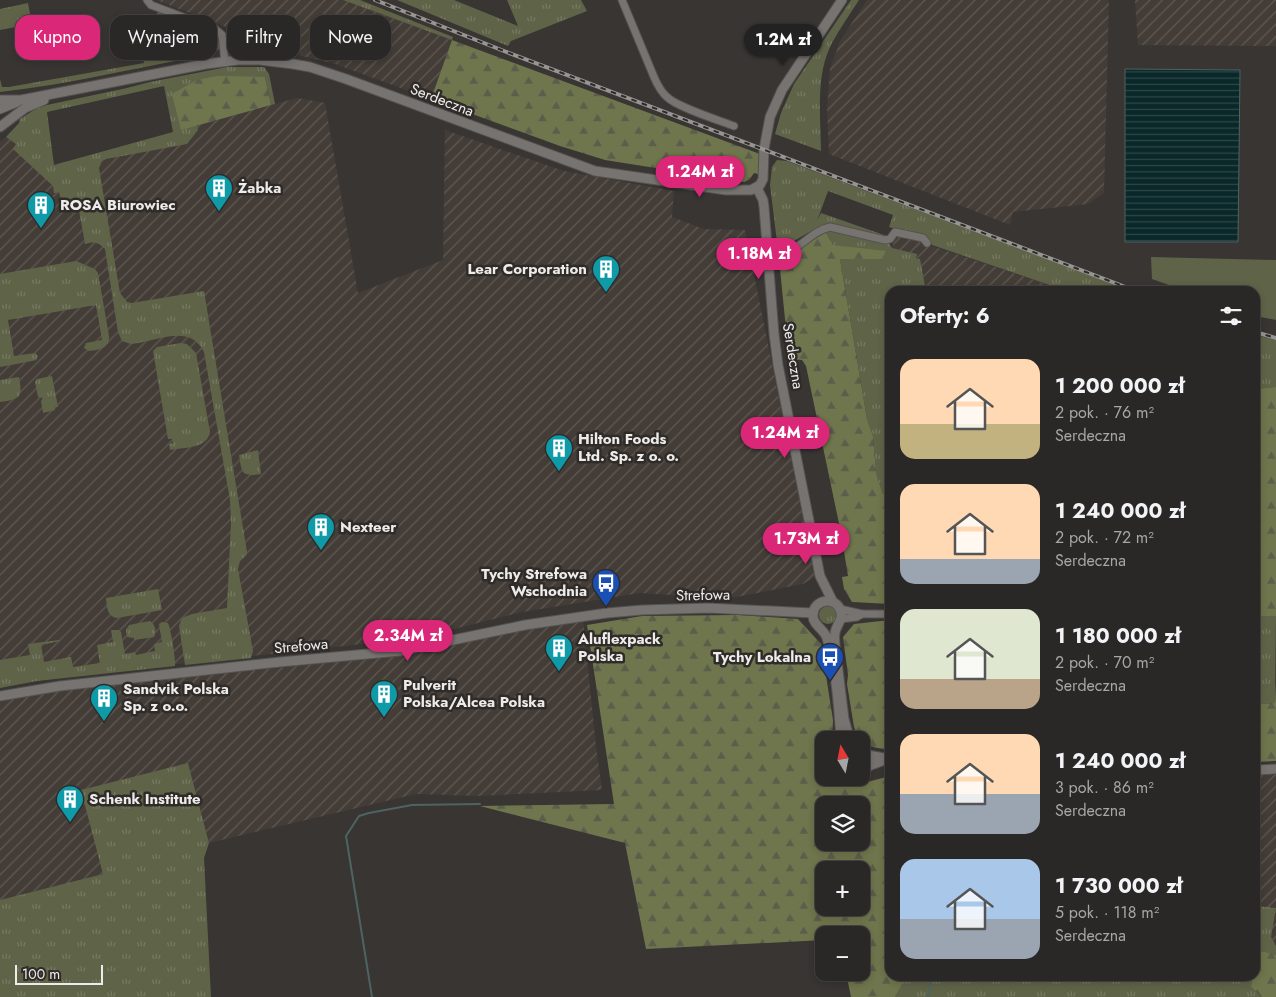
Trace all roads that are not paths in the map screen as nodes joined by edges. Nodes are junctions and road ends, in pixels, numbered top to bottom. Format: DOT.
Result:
graph roads {
  1 [pos="147,0"];
  2 [pos="622,0"];
  3 [pos="842,0"];
  4 [pos="225,62"];
  5 [pos="68,91"];
  6 [pos="0,100"];
  7 [pos="21,100"];
  8 [pos="0,109"];
  9 [pos="734,126"];
  10 [pos="0,127"];
  11 [pos="757,188"];
  12 [pos="927,243"];
  13 [pos="769,256"];
  14 [pos="820,576"];
  15 [pos="818,604"];
  16 [pos="813,613"];
  17 [pos="838,614"];
  18 [pos="885,614"];
  19 [pos="822,628"];
  20 [pos="0,696"];
  21 [pos="840,731"];
  22 [pos="847,731"];
  23 [pos="870,755"];
  24 [pos="885,757"];
  25 [pos="885,760"];
  26 [pos="870,767"];
  27 [pos="1276,769"];
  28 [pos="1260,770"];
  1 -- 4 [label="street"];
  2 -- 9 [label="street"];
  3 -- 11 [label="street"];
  4 -- 5 [label="street, Serdeczna"];
  4 -- 11 [label="street, Serdeczna"];
  5 -- 7 [label="street"];
  5 -- 10 [label="street"];
  6 -- 7 [label="street"];
  7 -- 8 [label="street"];
  11 -- 13 [label="street, Serdeczna"];
  12 -- 13 [label="street"];
  13 -- 14 [label="street, Serdeczna"];
  14 -- 15 [label="street, Serdeczna"];
  14 -- 17 [label="street, Serdeczna"];
  15 -- 16 [label="street"];
  15 -- 17 [label="street"];
  16 -- 19 [label="street"];
  16 -- 20 [label="street, Strefowa"];
  17 -- 18 [label="street"];
  17 -- 19 [label="street"];
  17 -- 22 [label="street"];
  19 -- 21 [label="street"];
  23 -- 24 [label="street"];
  25 -- 26 [label="street"];
  27 -- 28 [label="street"];
}
